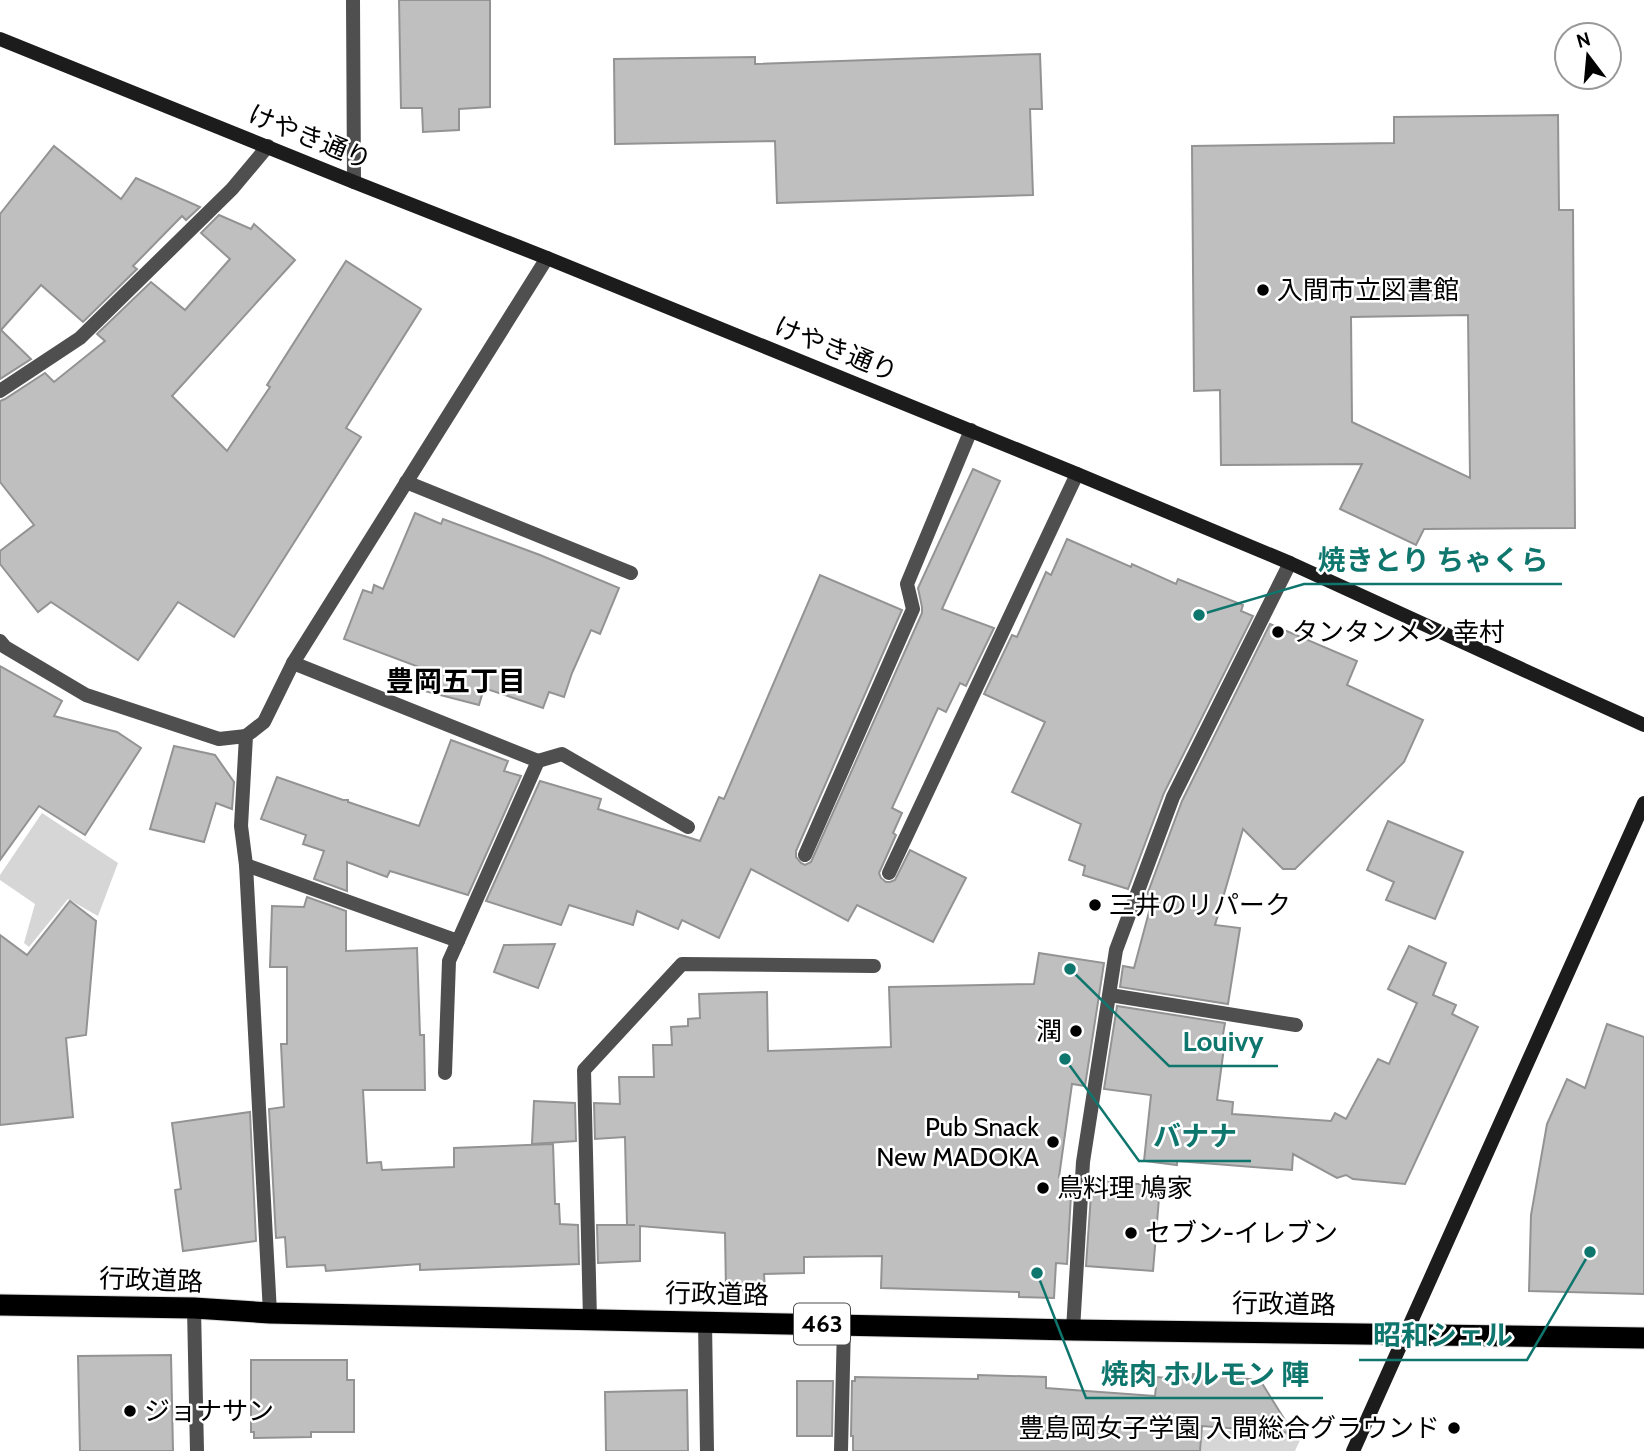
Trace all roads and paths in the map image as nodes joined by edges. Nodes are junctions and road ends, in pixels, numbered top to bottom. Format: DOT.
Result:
graph roads {
  1 [pos="353,0"];
  2 [pos="0,39"];
  3 [pos="268,146"];
  4 [pos="354,182"];
  5 [pos="547,258"];
  6 [pos="0,391"];
  7 [pos="971,430"];
  8 [pos="1077,474"];
  9 [pos="406,482"];
  10 [pos="1290,563"];
  11 [pos="631,573"];
  12 [pos="0,641"];
  13 [pos="293,663"];
  14 [pos="1644,725"];
  15 [pos="246,736"];
  16 [pos="538,761"];
  17 [pos="1644,803"];
  18 [pos="688,827"];
  19 [pos="804,855"];
  20 [pos="246,865"];
  21 [pos="889,873"];
  22 [pos="458,941"];
  23 [pos="874,966"];
  24 [pos="1110,995"];
  25 [pos="1296,1025"];
  26 [pos="445,1073"];
  27 [pos="0,1305"];
  28 [pos="194,1308"];
  29 [pos="270,1313"];
  30 [pos="590,1320"];
  31 [pos="705,1322"];
  32 [pos="844,1325"];
  33 [pos="1073,1330"];
  34 [pos="1407,1334"];
  35 [pos="1644,1338"];
  36 [pos="197,1451"];
  37 [pos="706,1451"];
  38 [pos="841,1451"];
  39 [pos="1353,1451"];
  1 -- 4 [label="street"];
  2 -- 3 [label="street, けやき通り"];
  3 -- 4 [label="street, けやき通り"];
  3 -- 6 [label="street"];
  4 -- 5 [label="street, けやき通り"];
  5 -- 7 [label="street, けやき通り"];
  5 -- 9 [label="street"];
  7 -- 8 [label="street, けやき通り"];
  7 -- 19 [label="street"];
  8 -- 10 [label="street, けやき通り"];
  8 -- 21 [label="street"];
  9 -- 11 [label="street"];
  9 -- 13 [label="street"];
  10 -- 14 [label="street, けやき通り"];
  10 -- 24 [label="street"];
  12 -- 15 [label="street"];
  13 -- 15 [label="street"];
  13 -- 16 [label="street"];
  15 -- 20 [label="street"];
  16 -- 18 [label="street"];
  16 -- 22 [label="street"];
  17 -- 34 [label="street"];
  20 -- 22 [label="street"];
  20 -- 29 [label="street"];
  22 -- 26 [label="street"];
  23 -- 30 [label="street"];
  24 -- 25 [label="street"];
  24 -- 33 [label="street"];
  27 -- 28 [label="highway, 行政道路 / 463"];
  28 -- 29 [label="highway, 行政道路 / 463"];
  28 -- 36 [label="street"];
  29 -- 30 [label="highway, 行政道路 / 463"];
  30 -- 31 [label="highway, 行政道路 / 463"];
  31 -- 32 [label="highway, 行政道路 / 463"];
  31 -- 37 [label="street"];
  32 -- 33 [label="highway, 行政道路 / 463"];
  32 -- 38 [label="street"];
  33 -- 34 [label="highway, 行政道路 / 463"];
  34 -- 35 [label="highway, 行政道路 / 463"];
  34 -- 39 [label="street"];
}
